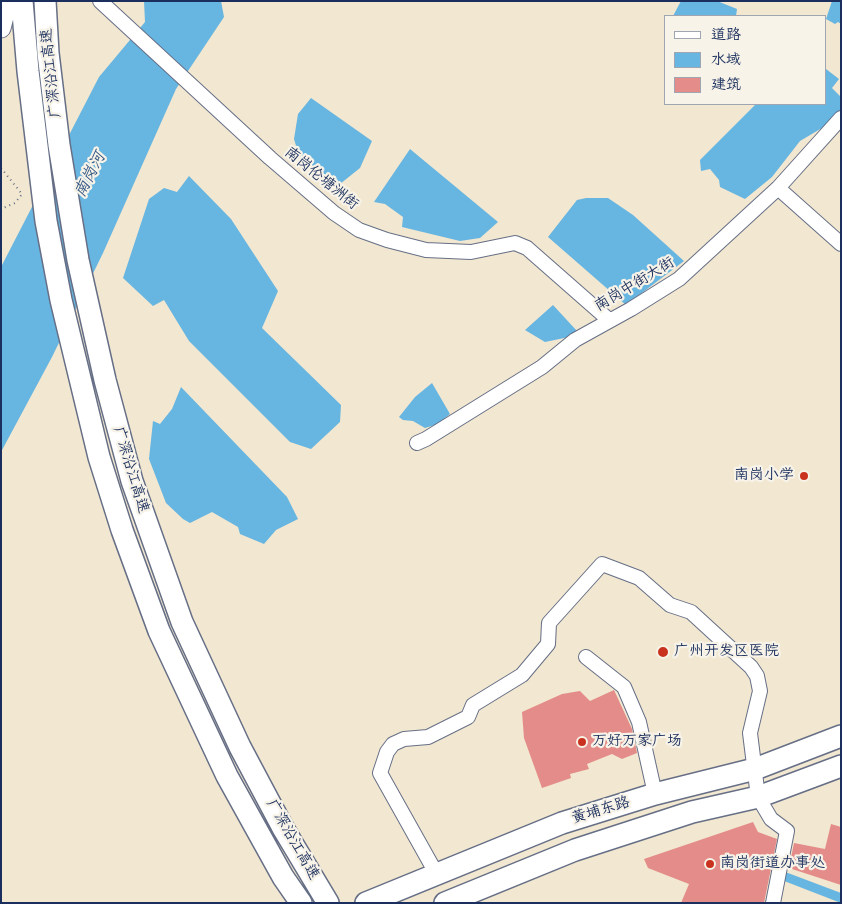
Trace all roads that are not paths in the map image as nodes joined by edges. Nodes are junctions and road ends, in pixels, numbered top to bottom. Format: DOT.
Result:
graph roads {
  1 [pos="8,1"];
  2 [pos="22,1"];
  3 [pos="45,1"];
  4 [pos="100,1"];
  5 [pos="1,28"];
  6 [pos="841,118"];
  7 [pos="778,188"];
  8 [pos="841,244"];
  9 [pos="609,320"];
  10 [pos="417,442"];
  11 [pos="586,657"];
  12 [pos="841,736"];
  13 [pos="841,766"];
  14 [pos="755,769"];
  15 [pos="655,794"];
  16 [pos="758,797"];
  17 [pos="436,874"];
  18 [pos="301,903"];
  19 [pos="328,903"];
  20 [pos="366,903"];
  21 [pos="445,903"];
  22 [pos="773,903"];
  1 -- 5 [label="main road"];
  2 -- 18 [label="highway, 广深沿江高速"];
  3 -- 19 [label="highway, 广深沿江高速"];
  4 -- 9 [label="street, 南岗伦塘洲街"];
  6 -- 7 [label="street, 南岗中街大街"];
  7 -- 8 [label="street"];
  7 -- 9 [label="street, 南岗中街大街"];
  9 -- 10 [label="street, 南岗中街大街"];
  11 -- 15 [label="street"];
  12 -- 14 [label="highway, 黄埔东路"];
  13 -- 16 [label="highway, 黄埔东路"];
  14 -- 15 [label="highway, 黄埔东路"];
  14 -- 16 [label="street"];
  14 -- 17 [label="street"];
  15 -- 17 [label="highway, 黄埔东路"];
  16 -- 21 [label="highway, 黄埔东路"];
  16 -- 22 [label="street"];
  17 -- 20 [label="highway, 黄埔东路"];
}
